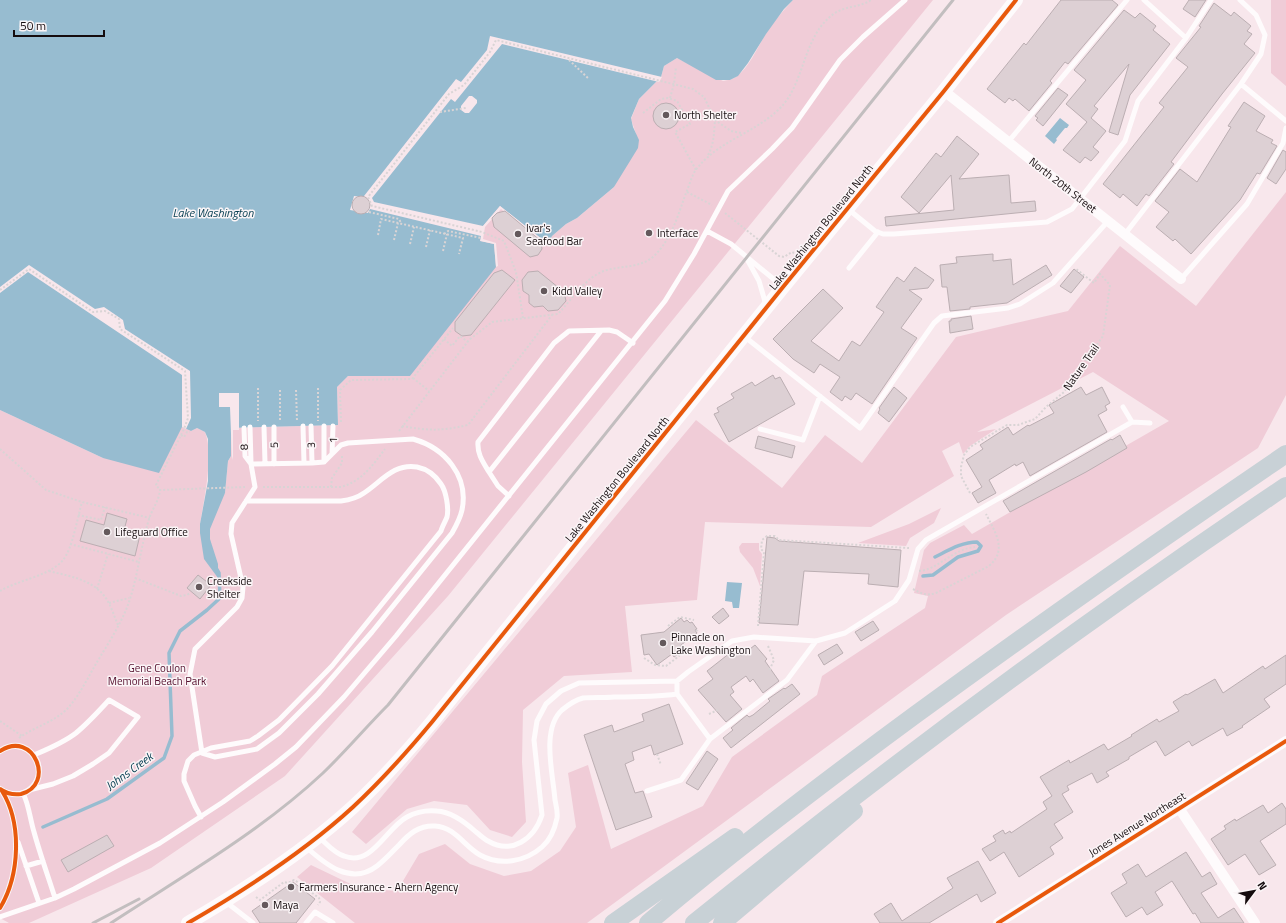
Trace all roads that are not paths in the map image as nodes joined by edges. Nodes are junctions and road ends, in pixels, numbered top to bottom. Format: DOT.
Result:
graph roads {
  1 [pos="904,0"];
  2 [pos="1016,0"];
  3 [pos="1127,0"];
  4 [pos="1144,0"];
  5 [pos="1211,0"];
  6 [pos="1240,0"];
  7 [pos="1186,38"];
  8 [pos="1241,84"];
  9 [pos="944,91"];
  10 [pos="1286,121"];
  11 [pos="1286,128"];
  12 [pos="1008,142"];
  13 [pos="1079,198"];
  14 [pos="848,209"];
  15 [pos="1108,221"];
  16 [pos="707,231"];
  17 [pos="878,232"];
  18 [pos="1125,234"];
  19 [pos="746,256"];
  20 [pos="848,268"];
  21 [pos="1182,279"];
  22 [pos="783,287"];
  23 [pos="767,307"];
  24 [pos="601,331"];
  25 [pos="743,336"];
  26 [pos="633,343"];
  27 [pos="820,396"];
  28 [pos="1123,407"];
  29 [pos="1132,422"];
  30 [pos="1150,423"];
  31 [pos="303,426"];
  32 [pos="310,426"];
  33 [pos="321,426"];
  34 [pos="333,426"];
  35 [pos="264,427"];
  36 [pos="274,427"];
  37 [pos="247,428"];
  38 [pos="760,428"];
  39 [pos="332,454"];
  40 [pos="1286,454"];
  41 [pos="324,462"];
  42 [pos="265,463"];
  43 [pos="304,463"];
  44 [pos="312,463"];
  45 [pos="251,464"];
  46 [pos="274,464"];
  47 [pos="489,472"];
  48 [pos="1286,486"];
  49 [pos="509,496"];
  50 [pos="246,501"];
  51 [pos="816,641"];
  52 [pos="677,681"];
  53 [pos="998,690"];
  54 [pos="677,694"];
  55 [pos="710,739"];
  56 [pos="1286,740"];
  57 [pos="874,746"];
  58 [pos="1,751"];
  59 [pos="202,753"];
  60 [pos="34,755"];
  61 [pos="1,790"];
  62 [pos="29,790"];
  63 [pos="647,791"];
  64 [pos="23,793"];
  65 [pos="1179,808"];
  66 [pos="202,817"];
  67 [pos="317,836"];
  68 [pos="16,838"];
  69 [pos="305,846"];
  70 [pos="43,861"];
  71 [pos="26,866"];
  72 [pos="55,898"];
  73 [pos="225,902"];
  74 [pos="39,903"];
  75 [pos="0,908"];
  76 [pos="0,917"];
  77 [pos="188,923"];
  78 [pos="253,923"];
  79 [pos="306,923"];
  80 [pos="334,923"];
  81 [pos="613,923"];
  82 [pos="648,923"];
  83 [pos="694,923"];
  84 [pos="722,923"];
  85 [pos="998,923"];
  86 [pos="1255,923"];
  1 -- 16 [label="lane"];
  2 -- 9 [label="street, Lake Washington Boulevard North"];
  3 -- 12 [label="lane"];
  4 -- 7 [label="lane"];
  5 -- 7 [label="lane"];
  6 -- 8 [label="lane"];
  7 -- 13 [label="lane"];
  8 -- 10 [label="lane"];
  8 -- 18 [label="lane"];
  9 -- 12 [label="street, North 20th Street"];
  9 -- 14 [label="street, Lake Washington Boulevard North"];
  11 -- 21 [label="lane"];
  12 -- 13 [label="street, North 20th Street"];
  13 -- 15 [label="street, North 20th Street"];
  13 -- 17 [label="lane"];
  14 -- 17 [label="lane"];
  14 -- 22 [label="street, Lake Washington Boulevard North"];
  15 -- 18 [label="street, North 20th Street"];
  15 -- 27 [label="lane"];
  16 -- 19 [label="lane"];
  16 -- 26 [label="lane"];
  17 -- 20 [label="lane"];
  18 -- 21 [label="street, North 20th Street"];
  19 -- 22 [label="lane"];
  19 -- 23 [label="lane"];
  22 -- 23 [label="street, Lake Washington Boulevard North"];
  23 -- 25 [label="street, Lake Washington Boulevard North"];
  24 -- 26 [label="lane"];
  24 -- 47 [label="lane"];
  24 -- 47 [label="lane"];
  25 -- 27 [label="lane"];
  25 -- 67 [label="street, Lake Washington Boulevard North"];
  26 -- 49 [label="lane"];
  27 -- 38 [label="lane"];
  28 -- 29 [label="lane"];
  29 -- 30 [label="lane"];
  29 -- 51 [label="lane"];
  31 -- 43 [label="lane"];
  32 -- 44 [label="lane, 3"];
  33 -- 41 [label="lane"];
  34 -- 39 [label="lane, 1"];
  35 -- 42 [label="lane"];
  36 -- 46 [label="lane, 5"];
  37 -- 45 [label="lane"];
  39 -- 41 [label="lane"];
  39 -- 59 [label="lane"];
  40 -- 57 [label="highway"];
  41 -- 44 [label="lane"];
  42 -- 45 [label="lane"];
  42 -- 46 [label="lane"];
  43 -- 44 [label="lane"];
  43 -- 46 [label="lane"];
  45 -- 50 [label="lane"];
  47 -- 49 [label="lane"];
  48 -- 53 [label="highway"];
  49 -- 66 [label="lane"];
  50 -- 59 [label="lane"];
  50 -- 59 [label="lane"];
  51 -- 52 [label="lane"];
  51 -- 55 [label="lane"];
  52 -- 54 [label="lane"];
  52 -- 67 [label="lane"];
  53 -- 83 [label="highway"];
  53 -- 84 [label="highway"];
  54 -- 55 [label="lane"];
  54 -- 69 [label="lane"];
  55 -- 63 [label="lane"];
  56 -- 65 [label="street, Jones Avenue Northeast"];
  57 -- 81 [label="highway"];
  57 -- 82 [label="highway"];
  58 -- 60 [label="lane"];
  59 -- 66 [label="lane"];
  60 -- 62 [label="lane"];
  60 -- 62 [label="lane"];
  61 -- 64 [label="lane"];
  61 -- 68 [label="lane"];
  62 -- 64 [label="lane"];
  64 -- 70 [label="lane"];
  65 -- 85 [label="street, Jones Avenue Northeast"];
  65 -- 86 [label="street"];
  66 -- 72 [label="lane"];
  67 -- 69 [label="street, Lake Washington Boulevard North"];
  68 -- 71 [label="lane"];
  68 -- 75 [label="lane"];
  69 -- 73 [label="street, Lake Washington Boulevard North"];
  70 -- 71 [label="lane"];
  70 -- 72 [label="lane"];
  71 -- 74 [label="lane"];
  72 -- 74 [label="lane"];
  73 -- 77 [label="street, Lake Washington Boulevard North"];
  73 -- 78 [label="lane"];
  74 -- 76 [label="lane"];
  79 -- 80 [label="lane"];
}
